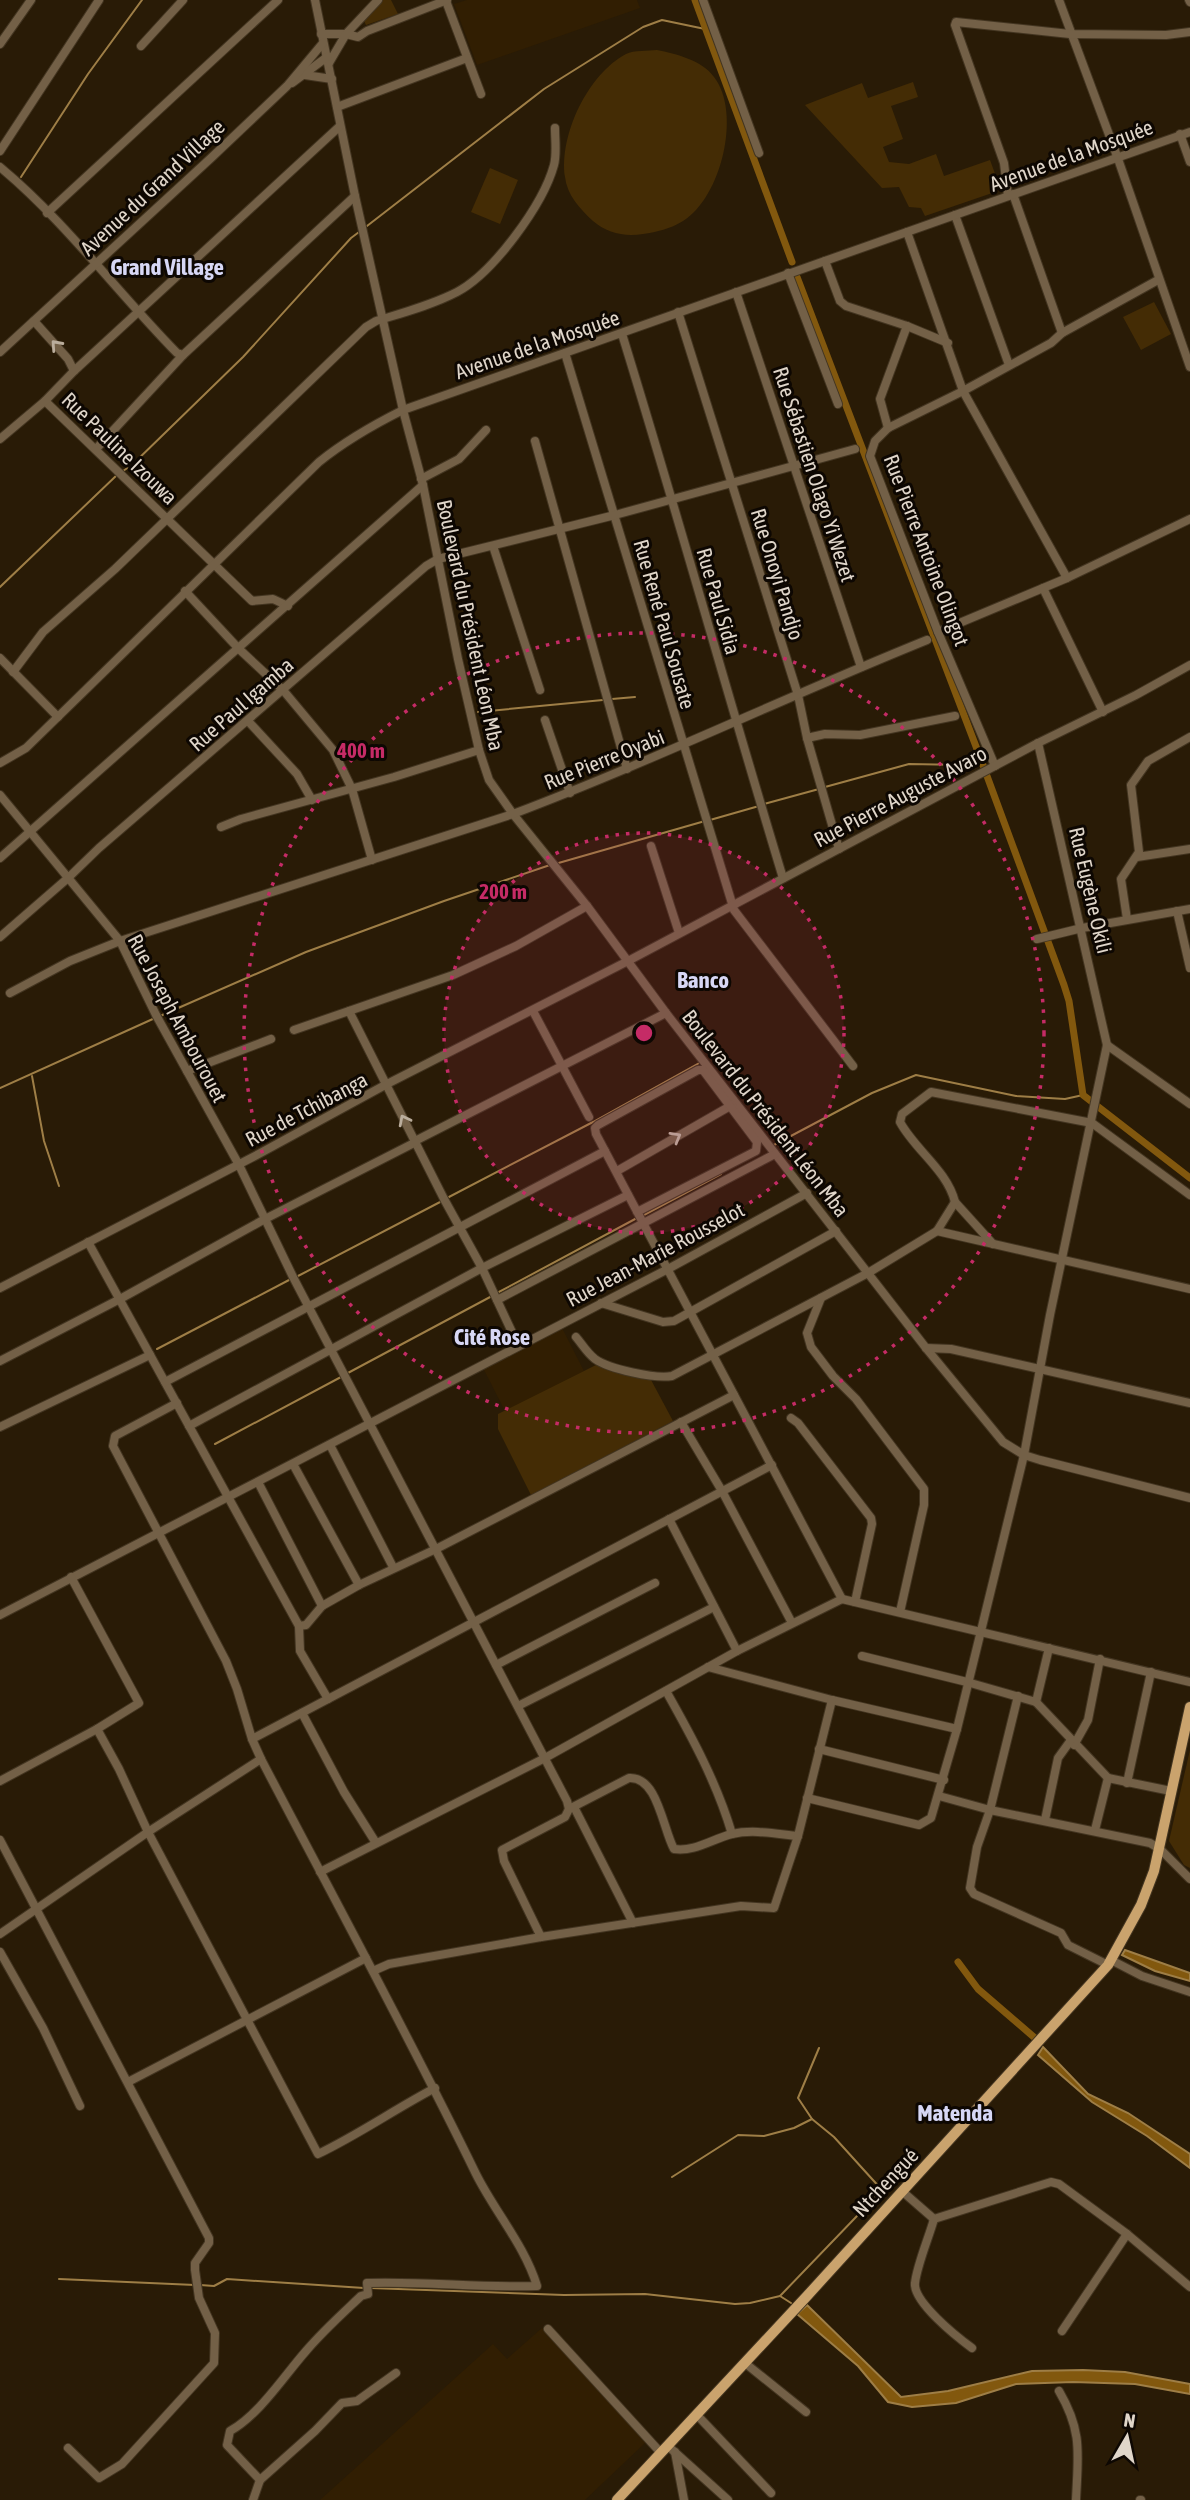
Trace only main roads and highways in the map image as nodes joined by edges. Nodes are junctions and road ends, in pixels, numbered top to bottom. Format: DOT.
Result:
graph roads {
  1 [pos="1190,1707"];
  2 [pos="617,2500"];
  1 -- 2 [label="main road, Ntchengué"];
}
